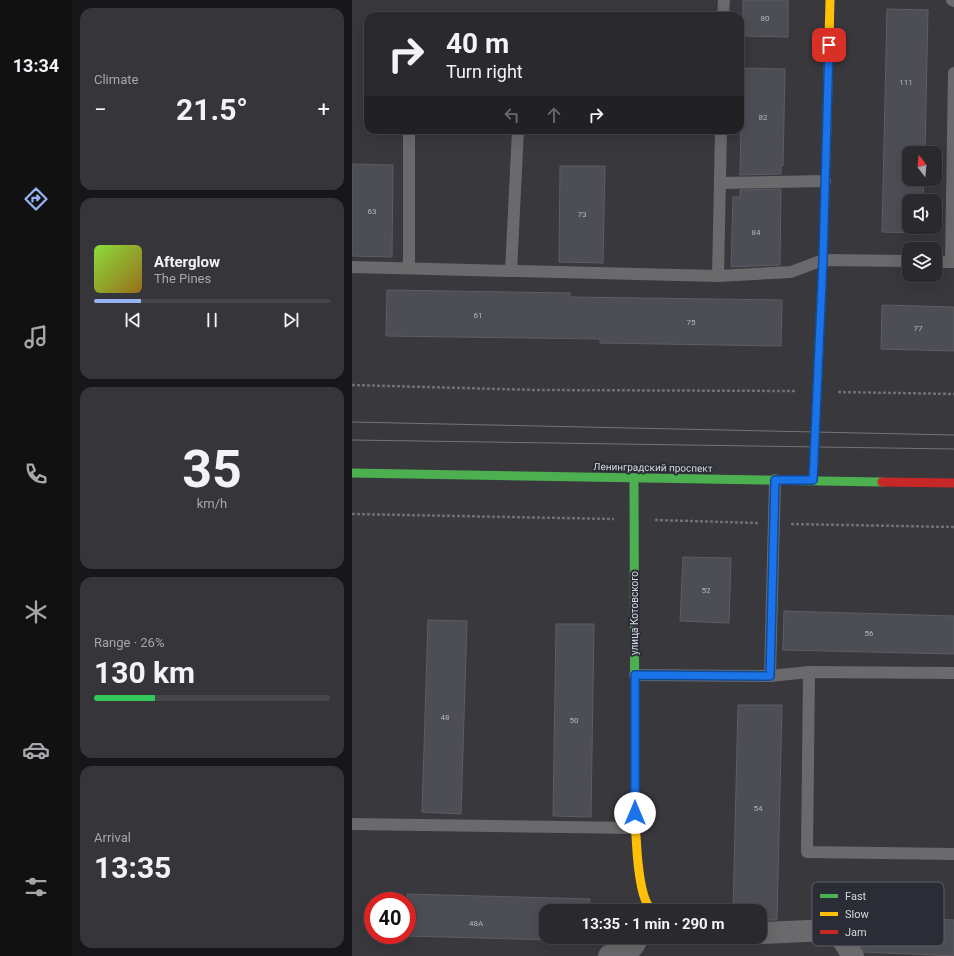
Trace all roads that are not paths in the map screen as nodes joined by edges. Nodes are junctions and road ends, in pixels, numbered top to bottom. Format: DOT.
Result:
graph roads {
  1 [pos="724,0"];
  2 [pos="830,0"];
  3 [pos="723,12"];
  4 [pos="954,74"];
  5 [pos="409,134"];
  6 [pos="518,134"];
  7 [pos="721,134"];
  8 [pos="825,181"];
  9 [pos="720,183"];
  10 [pos="823,260"];
  11 [pos="902,261"];
  12 [pos="942,262"];
  13 [pos="953,262"];
  14 [pos="352,267"];
  15 [pos="409,268"];
  16 [pos="511,271"];
  17 [pos="718,276"];
  18 [pos="352,473"];
  19 [pos="634,478"];
  20 [pos="775,480"];
  21 [pos="813,480"];
  22 [pos="954,482"];
  23 [pos="809,672"];
  24 [pos="954,673"];
  25 [pos="635,675"];
  26 [pos="770,676"];
  27 [pos="352,824"];
  28 [pos="635,828"];
  29 [pos="954,854"];
  30 [pos="648,904"];
  31 [pos="812,931"];
  32 [pos="767,933"];
  33 [pos="635,944"];
  34 [pos="847,946"];
  35 [pos="609,956"];
  36 [pos="853,956"];
  1 -- 3 [label="lane"];
  2 -- 8 [label="street"];
  4 -- 13 [label="lane"];
  5 -- 15 [label="lane"];
  6 -- 16 [label="lane"];
  7 -- 9 [label="lane"];
  8 -- 9 [label="lane"];
  8 -- 10 [label="street"];
  9 -- 17 [label="lane"];
  10 -- 11 [label="lane"];
  10 -- 17 [label="lane"];
  10 -- 21 [label="street"];
  12 -- 13 [label="lane"];
  14 -- 15 [label="lane"];
  15 -- 16 [label="lane"];
  16 -- 17 [label="lane"];
  18 -- 19 [label="street, Ленинградский проспект"];
  19 -- 20 [label="street, Ленинградский проспект"];
  19 -- 25 [label="street, улица Котовского"];
  20 -- 21 [label="street, Ленинградский проспект"];
  20 -- 26 [label="lane"];
  21 -- 22 [label="street, Ленинградский проспект"];
  23 -- 24 [label="lane"];
  23 -- 26 [label="lane"];
  23 -- 29 [label="lane"];
  25 -- 26 [label="lane"];
  25 -- 28 [label="street, улица Котовского"];
  27 -- 28 [label="lane"];
  28 -- 30 [label="street, улица Котовского"];
  31 -- 32 [label="street"];
  33 -- 35 [label="street"];
  34 -- 36 [label="street"];
}
